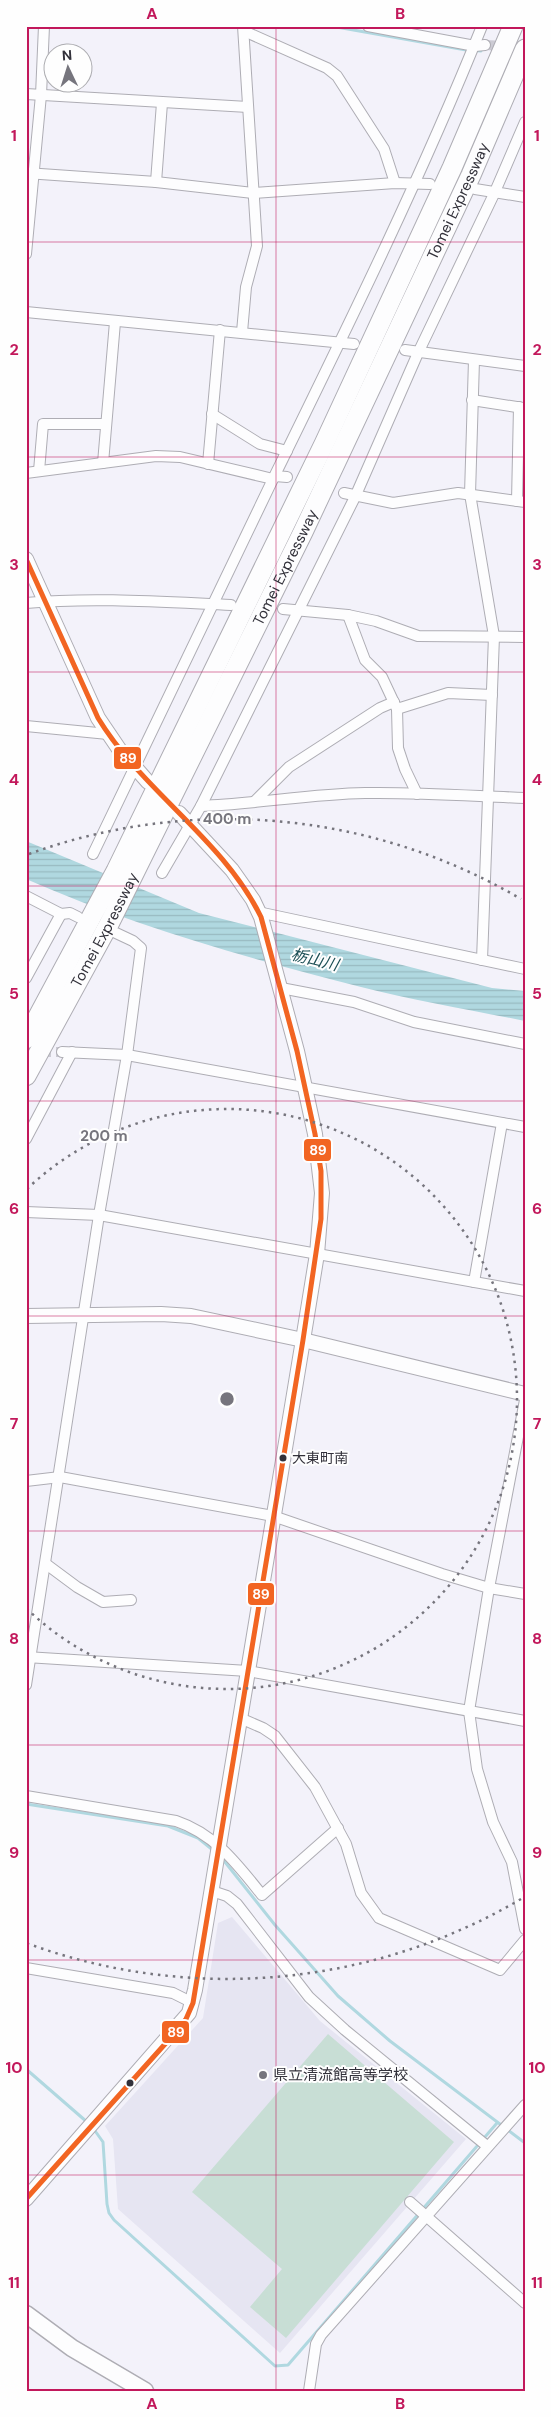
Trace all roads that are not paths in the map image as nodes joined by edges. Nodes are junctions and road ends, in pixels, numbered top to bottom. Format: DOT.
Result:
graph roads {
  1 [pos="44,26"];
  2 [pos="368,26"];
  3 [pos="482,26"];
  4 [pos="513,26"];
  5 [pos="243,29"];
  6 [pos="476,48"];
  7 [pos="525,48"];
  8 [pos="26,94"];
  9 [pos="41,95"];
  10 [pos="162,103"];
  11 [pos="248,106"];
  12 [pos="525,122"];
  13 [pos="30,174"];
  14 [pos="156,182"];
  15 [pos="395,183"];
  16 [pos="415,183"];
  17 [pos="430,184"];
  18 [pos="475,190"];
  19 [pos="253,193"];
  20 [pos="494,194"];
  21 [pos="525,197"];
  22 [pos="26,254"];
  23 [pos="26,312"];
  24 [pos="114,322"];
  25 [pos="220,330"];
  26 [pos="242,332"];
  27 [pos="341,343"];
  28 [pos="354,344"];
  29 [pos="405,350"];
  30 [pos="418,353"];
  31 [pos="474,360"];
  32 [pos="525,366"];
  33 [pos="472,400"];
  34 [pos="522,408"];
  35 [pos="212,414"];
  36 [pos="106,424"];
  37 [pos="287,451"];
  38 [pos="103,463"];
  39 [pos="208,464"];
  40 [pos="39,472"];
  41 [pos="26,473"];
  42 [pos="274,477"];
  43 [pos="287,478"];
  44 [pos="344,494"];
  45 [pos="470,494"];
  46 [pos="355,497"];
  47 [pos="521,501"];
  48 [pos="26,559"];
  49 [pos="45,601"];
  50 [pos="26,603"];
  51 [pos="213,604"];
  52 [pos="231,605"];
  53 [pos="283,610"];
  54 [pos="297,611"];
  55 [pos="348,615"];
  56 [pos="494,636"];
  57 [pos="525,637"];
  58 [pos="492,695"];
  59 [pos="395,705"];
  60 [pos="26,726"];
  61 [pos="108,734"];
  62 [pos="134,767"];
  63 [pos="148,782"];
  64 [pos="417,794"];
  65 [pos="488,797"];
  66 [pos="525,798"];
  67 [pos="254,802"];
  68 [pos="202,806"];
  69 [pos="178,813"];
  70 [pos="190,825"];
  71 [pos="93,854"];
  72 [pos="124,873"];
  73 [pos="162,873"];
  74 [pos="26,896"];
  75 [pos="61,914"];
  76 [pos="260,915"];
  77 [pos="99,923"];
  78 [pos="482,960"];
  79 [pos="525,969"];
  80 [pos="26,978"];
  81 [pos="281,986"];
  82 [pos="26,1039"];
  83 [pos="525,1044"];
  84 [pos="127,1055"];
  85 [pos="26,1076"];
  86 [pos="304,1086"];
  87 [pos="502,1123"];
  88 [pos="525,1127"];
  89 [pos="26,1139"];
  90 [pos="26,1212"];
  91 [pos="99,1215"];
  92 [pos="316,1254"];
  93 [pos="474,1282"];
  94 [pos="525,1291"];
  95 [pos="85,1315"];
  96 [pos="26,1316"];
  97 [pos="303,1340"];
  98 [pos="525,1394"];
  99 [pos="525,1400"];
  100 [pos="60,1477"];
  101 [pos="26,1481"];
  102 [pos="273,1516"];
  103 [pos="46,1564"];
  104 [pos="489,1588"];
  105 [pos="525,1594"];
  106 [pos="131,1600"];
  107 [pos="29,1657"];
  108 [pos="248,1671"];
  109 [pos="26,1685"];
  110 [pos="469,1711"];
  111 [pos="240,1718"];
  112 [pos="525,1720"];
  113 [pos="26,1796"];
  114 [pos="338,1828"];
  115 [pos="219,1844"];
  116 [pos="212,1891"];
  117 [pos="525,1929"];
  118 [pos="525,1940"];
  119 [pos="26,1968"];
  120 [pos="193,2002"];
  121 [pos="525,2105"];
  122 [pos="485,2144"];
  123 [pos="26,2199"];
  124 [pos="410,2202"];
  125 [pos="426,2215"];
  126 [pos="525,2303"];
  127 [pos="26,2314"];
  128 [pos="146,2391"];
  129 [pos="309,2391"];
  1 -- 9 [label="street"];
  2 -- 6 [label="street"];
  3 -- 6 [label="street"];
  4 -- 72 [label="highway, Tomei Expressway"];
  5 -- 11 [label="street"];
  5 -- 15 [label="street"];
  6 -- 16 [label="street"];
  7 -- 72 [label="highway, Tomei Expressway"];
  8 -- 9 [label="street"];
  9 -- 10 [label="street"];
  9 -- 13 [label="street"];
  10 -- 11 [label="street"];
  10 -- 14 [label="street"];
  11 -- 19 [label="street"];
  12 -- 20 [label="street"];
  13 -- 14 [label="street"];
  13 -- 22 [label="street"];
  14 -- 19 [label="street"];
  15 -- 16 [label="street"];
  15 -- 19 [label="street"];
  16 -- 17 [label="street"];
  16 -- 27 [label="street"];
  18 -- 20 [label="street"];
  19 -- 26 [label="street"];
  20 -- 21 [label="street"];
  20 -- 30 [label="street"];
  23 -- 24 [label="street"];
  24 -- 25 [label="street"];
  24 -- 36 [label="street"];
  25 -- 26 [label="street"];
  25 -- 35 [label="street"];
  26 -- 27 [label="street"];
  27 -- 28 [label="street"];
  27 -- 37 [label="street"];
  29 -- 30 [label="street"];
  30 -- 31 [label="street"];
  30 -- 46 [label="street"];
  31 -- 32 [label="street"];
  31 -- 33 [label="street"];
  33 -- 34 [label="street"];
  33 -- 45 [label="street"];
  34 -- 47 [label="street"];
  35 -- 37 [label="street"];
  35 -- 39 [label="street"];
  36 -- 38 [label="street"];
  36 -- 40 [label="street"];
  37 -- 42 [label="street"];
  38 -- 39 [label="street"];
  38 -- 40 [label="street"];
  39 -- 42 [label="street"];
  40 -- 41 [label="street"];
  42 -- 43 [label="street"];
  42 -- 51 [label="street"];
  44 -- 46 [label="street"];
  45 -- 46 [label="street"];
  45 -- 47 [label="street"];
  45 -- 56 [label="street"];
  46 -- 54 [label="street"];
  48 -- 49 [label="street"];
  49 -- 50 [label="street"];
  49 -- 51 [label="street"];
  49 -- 61 [label="street"];
  51 -- 52 [label="street"];
  51 -- 62 [label="street"];
  53 -- 54 [label="street"];
  54 -- 55 [label="street"];
  54 -- 68 [label="street"];
  55 -- 56 [label="street"];
  55 -- 59 [label="street"];
  56 -- 57 [label="street"];
  56 -- 58 [label="street"];
  58 -- 59 [label="street"];
  58 -- 65 [label="street"];
  59 -- 64 [label="street"];
  59 -- 67 [label="street"];
  60 -- 61 [label="street"];
  61 -- 62 [label="street"];
  62 -- 63 [label="street"];
  62 -- 71 [label="street"];
  64 -- 65 [label="street"];
  64 -- 67 [label="street"];
  65 -- 66 [label="street"];
  65 -- 78 [label="street"];
  67 -- 68 [label="street"];
  68 -- 70 [label="street"];
  69 -- 70 [label="street"];
  70 -- 73 [label="street"];
  70 -- 76 [label="street"];
  72 -- 77 [label="highway, Tomei Expressway"];
  74 -- 75 [label="street"];
  75 -- 77 [label="street"];
  75 -- 80 [label="street"];
  76 -- 78 [label="street"];
  76 -- 81 [label="street"];
  77 -- 82 [label="highway, Tomei Expressway"];
  77 -- 84 [label="street"];
  77 -- 85 [label="highway, Tomei Expressway"];
  78 -- 79 [label="street"];
  81 -- 83 [label="street"];
  81 -- 86 [label="street"];
  84 -- 86 [label="street"];
  84 -- 89 [label="street"];
  84 -- 91 [label="street"];
  86 -- 87 [label="street"];
  86 -- 92 [label="street"];
  87 -- 88 [label="street"];
  87 -- 93 [label="street"];
  90 -- 91 [label="street"];
  91 -- 92 [label="street"];
  91 -- 95 [label="street"];
  92 -- 93 [label="street"];
  92 -- 97 [label="street"];
  93 -- 94 [label="street"];
  95 -- 96 [label="street"];
  95 -- 97 [label="street"];
  95 -- 100 [label="street"];
  97 -- 98 [label="street"];
  97 -- 102 [label="street"];
  99 -- 104 [label="street"];
  100 -- 101 [label="street"];
  100 -- 102 [label="street"];
  100 -- 103 [label="street"];
  102 -- 104 [label="street"];
  102 -- 108 [label="street"];
  103 -- 106 [label="street"];
  103 -- 107 [label="street"];
  104 -- 105 [label="street"];
  104 -- 110 [label="street"];
  107 -- 108 [label="street"];
  107 -- 109 [label="street"];
  108 -- 110 [label="street"];
  108 -- 111 [label="street"];
  110 -- 112 [label="street"];
  110 -- 117 [label="street"];
  111 -- 114 [label="street"];
  111 -- 115 [label="street"];
  113 -- 115 [label="street"];
  114 -- 115 [label="street"];
  114 -- 118 [label="street"];
  115 -- 116 [label="street"];
  116 -- 120 [label="street"];
  116 -- 122 [label="street"];
  119 -- 120 [label="street"];
  120 -- 123 [label="street"];
  121 -- 122 [label="street"];
  122 -- 125 [label="street"];
  124 -- 125 [label="street"];
  125 -- 126 [label="street"];
  125 -- 129 [label="street"];
  127 -- 128 [label="main road"];
}
